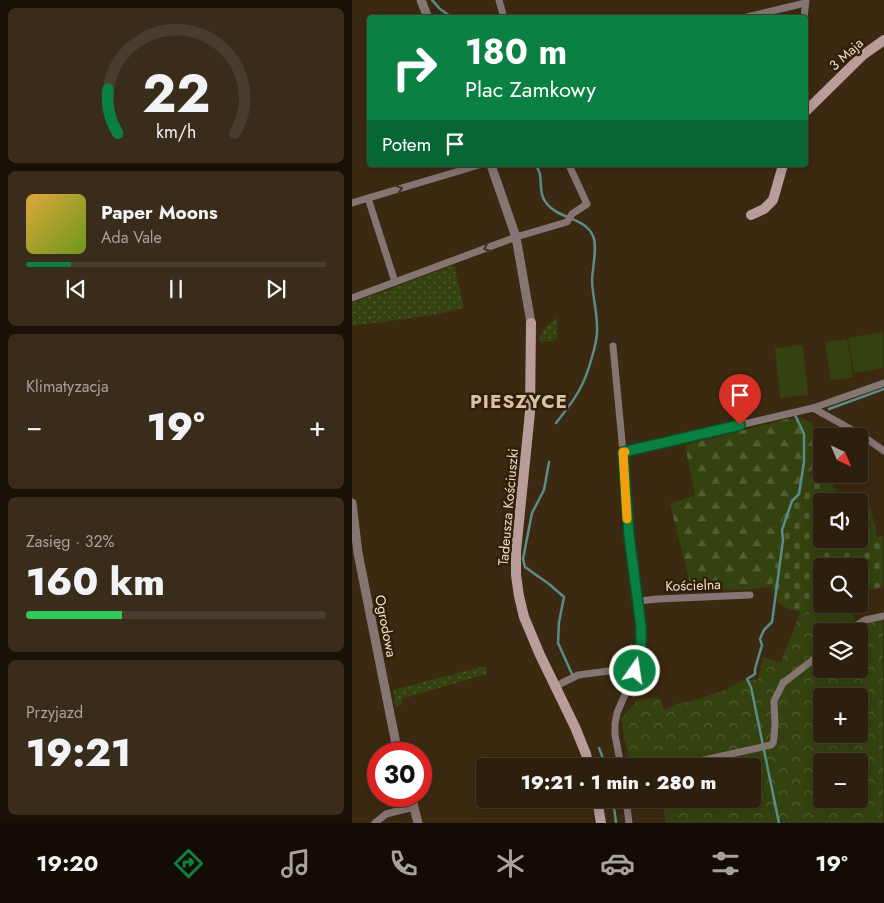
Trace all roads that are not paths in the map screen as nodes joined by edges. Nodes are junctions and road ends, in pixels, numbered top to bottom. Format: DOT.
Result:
graph roads {
  1 [pos="421,0"];
  2 [pos="499,0"];
  3 [pos="805,1"];
  4 [pos="427,15"];
  5 [pos="503,15"];
  6 [pos="754,15"];
  7 [pos="804,15"];
  8 [pos="884,40"];
  9 [pos="808,109"];
  10 [pos="472,167"];
  11 [pos="492,167"];
  12 [pos="570,167"];
  13 [pos="782,167"];
  14 [pos="368,198"];
  15 [pos="352,203"];
  16 [pos="751,215"];
  17 [pos="516,237"];
  18 [pos="395,282"];
  19 [pos="352,298"];
  20 [pos="531,323"];
  21 [pos="613,346"];
  22 [pos="884,382"];
  23 [pos="813,408"];
  24 [pos="884,451"];
  25 [pos="623,452"];
  26 [pos="352,503"];
  27 [pos="750,595"];
  28 [pos="638,602"];
  29 [pos="884,616"];
  30 [pos="860,623"];
  31 [pos="813,660"];
  32 [pos="635,671"];
  33 [pos="560,684"];
  34 [pos="396,742"];
  35 [pos="587,758"];
  36 [pos="619,758"];
  37 [pos="711,758"];
  38 [pos="414,807"];
  39 [pos="598,808"];
  40 [pos="627,808"];
  41 [pos="375,823"];
  42 [pos="418,823"];
  43 [pos="601,823"];
  44 [pos="629,823"];
  1 -- 4 [label="street"];
  2 -- 5 [label="street"];
  3 -- 6 [label="street"];
  3 -- 7 [label="street"];
  8 -- 9 [label="main road, 3 Maja"];
  14 -- 10 [label="street, one-way"];
  11 -- 17 [label="street"];
  12 -- 17 [label="street"];
  13 -- 16 [label="main road"];
  14 -- 15 [label="street"];
  14 -- 18 [label="street"];
  17 -- 18 [label="street, one-way"];
  17 -- 20 [label="street"];
  18 -- 19 [label="street"];
  20 -- 33 [label="main road, Tadeusza Kościuszki"];
  21 -- 25 [label="street"];
  22 -- 23 [label="street"];
  23 -- 24 [label="street"];
  23 -- 25 [label="street"];
  25 -- 28 [label="street"];
  26 -- 34 [label="street, Ogrodowa"];
  27 -- 28 [label="street, Kościelna"];
  28 -- 32 [label="street"];
  29 -- 30 [label="street"];
  31 -- 37 [label="street"];
  32 -- 33 [label="street"];
  32 -- 36 [label="street"];
  33 -- 35 [label="main road, Tadeusza Kościuszki"];
  38 -- 41 [label="street"];
  38 -- 42 [label="street"];
  39 -- 43 [label="main road"];
  40 -- 44 [label="street"];
}
